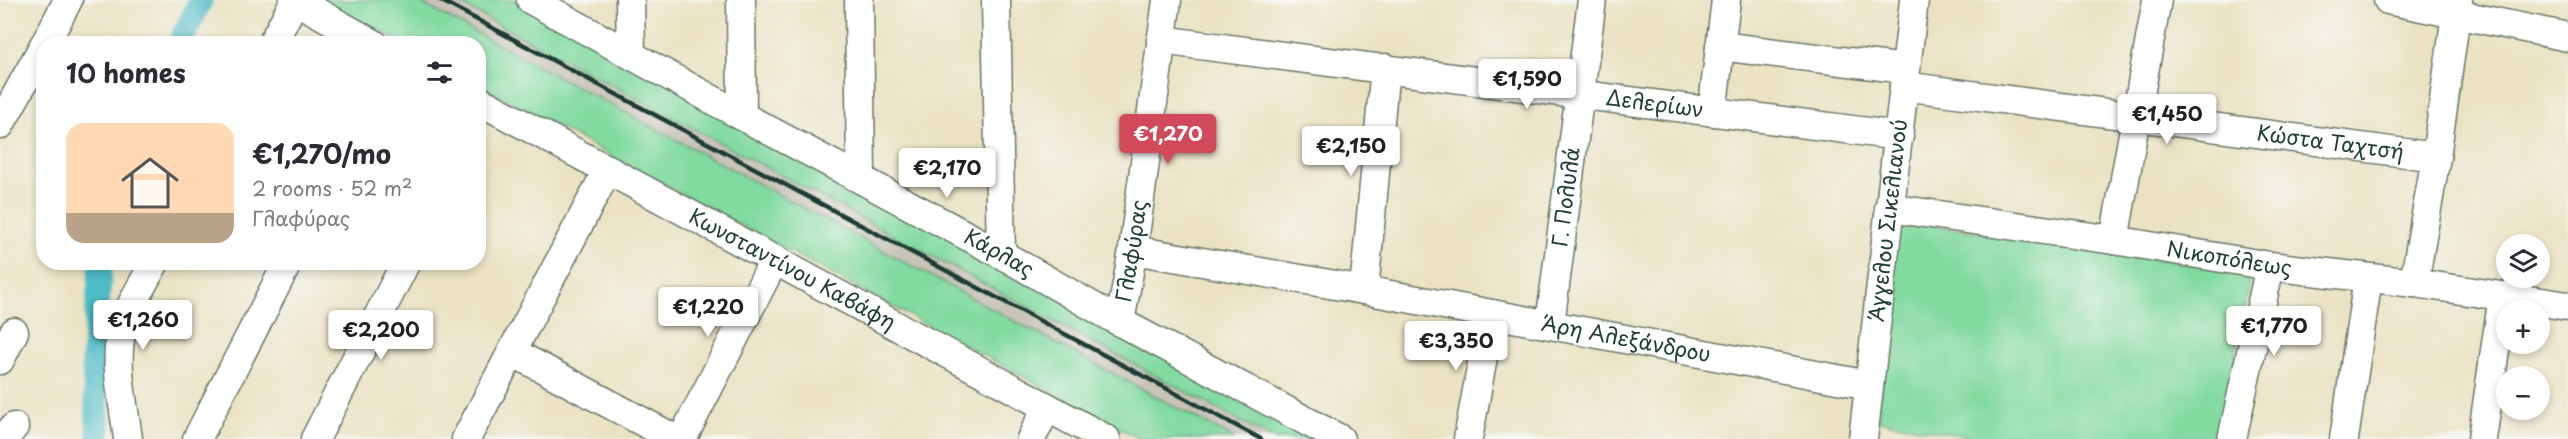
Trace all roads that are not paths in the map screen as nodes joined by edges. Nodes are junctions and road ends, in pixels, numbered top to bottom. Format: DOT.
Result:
graph roads {
  1 [pos="68,0"];
  2 [pos="295,0"];
  3 [pos="531,0"];
  4 [pos="630,0"];
  5 [pos="741,0"];
  6 [pos="859,0"];
  7 [pos="996,0"];
  8 [pos="1167,0"];
  9 [pos="1592,0"];
  10 [pos="1726,0"];
  11 [pos="1914,0"];
  12 [pos="2157,0"];
  13 [pos="2388,0"];
  14 [pos="2456,7"];
  15 [pos="48,36"];
  16 [pos="276,36"];
  17 [pos="360,36"];
  18 [pos="2568,37"];
  19 [pos="1161,40"];
  20 [pos="1720,45"];
  21 [pos="631,53"];
  22 [pos="36,59"];
  23 [pos="1385,68"];
  24 [pos="1905,77"];
  25 [pos="1580,94"];
  26 [pos="486,111"];
  27 [pos="1712,112"];
  28 [pos="742,116"];
  29 [pos="2136,118"];
  30 [pos="0,125"];
  31 [pos="1899,136"];
  32 [pos="2436,157"];
  33 [pos="608,169"];
  34 [pos="861,179"];
  35 [pos="1889,208"];
  36 [pos="2114,240"];
  37 [pos="1133,250"];
  38 [pos="1001,254"];
  39 [pos="775,259"];
  40 [pos="2270,266"];
  41 [pos="151,270"];
  42 [pos="284,270"];
  43 [pos="402,270"];
  44 [pos="2368,278"];
  45 [pos="2414,283"];
  46 [pos="1364,290"];
  47 [pos="2504,296"];
  48 [pos="2568,306"];
  49 [pos="1491,314"];
  50 [pos="1120,322"];
  51 [pos="1550,324"];
  52 [pos="14,332"];
  53 [pos="512,352"];
  54 [pos="0,360"];
  55 [pos="1869,386"];
  56 [pos="1047,407"];
  57 [pos="1871,438"];
  58 [pos="128,439"];
  59 [pos="197,439"];
  60 [pos="315,439"];
  61 [pos="466,439"];
  62 [pos="675,439"];
  63 [pos="682,439"];
  64 [pos="1031,439"];
  65 [pos="1106,439"];
  66 [pos="1340,439"];
  67 [pos="1467,439"];
  68 [pos="2232,439"];
  69 [pos="2344,439"];
  70 [pos="2482,439"];
  1 -- 15 [label="street"];
  2 -- 16 [label="street"];
  2 -- 17 [label="street"];
  3 -- 21 [label="street, Κάρλας"];
  4 -- 21 [label="street"];
  5 -- 28 [label="street"];
  6 -- 34 [label="street"];
  7 -- 38 [label="street"];
  8 -- 19 [label="street, Γλαφύρας"];
  9 -- 25 [label="street, Γ. Πολυλά"];
  10 -- 20 [label="street"];
  11 -- 24 [label="street, Άγγελου Σικελιανού"];
  12 -- 29 [label="street"];
  13 -- 14 [label="street"];
  14 -- 18 [label="street"];
  14 -- 32 [label="street"];
  19 -- 23 [label="street, Δελερίων"];
  19 -- 37 [label="street, Γλαφύρας"];
  20 -- 24 [label="street, Κώστα Ταχτσή"];
  20 -- 27 [label="street"];
  21 -- 28 [label="street, Κάρλας"];
  22 -- 30 [label="street"];
  23 -- 25 [label="street, Δελερίων"];
  23 -- 46 [label="street"];
  24 -- 29 [label="street, Κώστα Ταχτσή"];
  24 -- 31 [label="street, Άγγελου Σικελιανού"];
  25 -- 27 [label="street, Δελερίων"];
  25 -- 51 [label="street, Γ. Πολυλά"];
  26 -- 33 [label="street, Κωνσταντίνου Καβάφη"];
  27 -- 31 [label="street, Δελερίων"];
  28 -- 34 [label="street, Κάρλας"];
  29 -- 32 [label="street, Κώστα Ταχτσή"];
  29 -- 36 [label="street"];
  31 -- 35 [label="street, Άγγελου Σικελιανού"];
  32 -- 45 [label="street"];
  33 -- 39 [label="street, Κωνσταντίνου Καβάφη"];
  33 -- 53 [label="street"];
  34 -- 38 [label="street, Κάρλας"];
  35 -- 36 [label="street, Νικοπόλεως"];
  35 -- 55 [label="street, Άγγελου Σικελιανού"];
  36 -- 40 [label="street, Νικοπόλεως"];
  37 -- 46 [label="street, Άρη Αλεξάνδρου"];
  37 -- 50 [label="street, Γλαφύρας"];
  38 -- 50 [label="street, Κάρλας"];
  39 -- 56 [label="street, Κωνσταντίνου Καβάφη"];
  39 -- 63 [label="street"];
  40 -- 44 [label="street, Νικοπόλεως"];
  40 -- 68 [label="street"];
  41 -- 58 [label="street"];
  42 -- 59 [label="street"];
  43 -- 60 [label="street"];
  44 -- 45 [label="street, Νικοπόλεως"];
  44 -- 69 [label="street"];
  45 -- 47 [label="street, Νικοπόλεως"];
  46 -- 49 [label="street, Άρη Αλεξάνδρου"];
  47 -- 48 [label="street, Νικοπόλεως"];
  47 -- 70 [label="street"];
  49 -- 51 [label="street, Άρη Αλεξάνδρου"];
  49 -- 67 [label="street"];
  50 -- 66 [label="street, Κάρλας"];
  51 -- 55 [label="street, Άρη Αλεξάνδρου"];
  52 -- 54 [label="street"];
  53 -- 61 [label="street"];
  53 -- 62 [label="street"];
  55 -- 57 [label="street, Άγγελου Σικελιανού"];
  56 -- 64 [label="street"];
  56 -- 65 [label="street, Κωνσταντίνου Καβάφη"];
}
